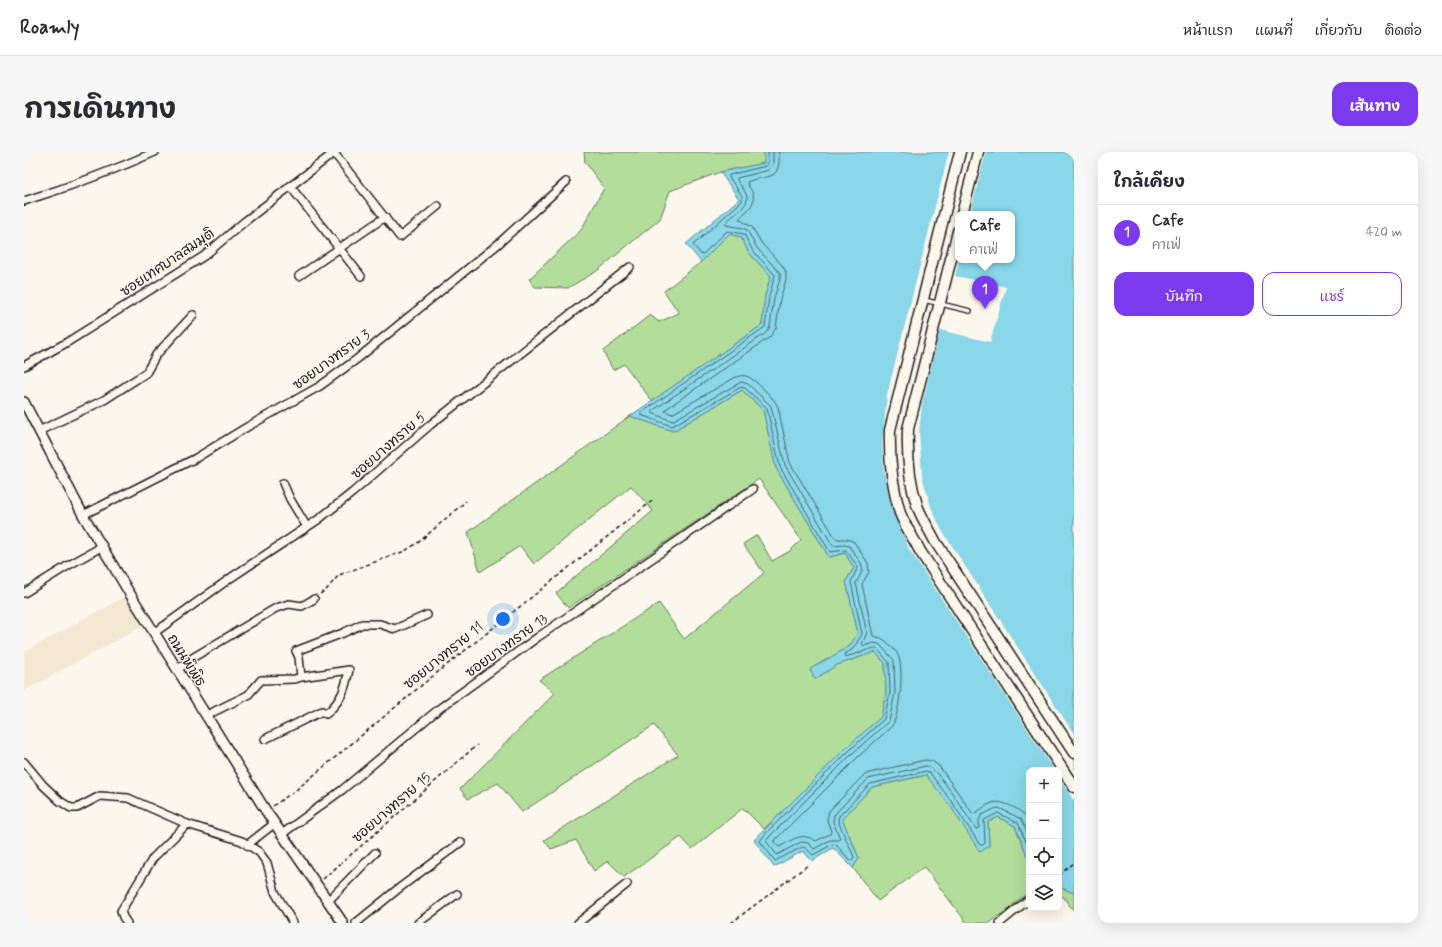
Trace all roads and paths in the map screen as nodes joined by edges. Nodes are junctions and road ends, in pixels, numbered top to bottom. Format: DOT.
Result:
graph roads {
  1 [pos="155,152"];
  2 [pos="960,152"];
  3 [pos="978,152"];
  4 [pos="334,153"];
  5 [pos="566,182"];
  6 [pos="290,186"];
  7 [pos="24,201"];
  8 [pos="438,206"];
  9 [pos="963,211"];
  10 [pos="385,217"];
  11 [pos="955,243"];
  12 [pos="339,248"];
  13 [pos="630,267"];
  14 [pos="298,276"];
  15 [pos="361,276"];
  16 [pos="923,300"];
  17 [pos="940,304"];
  18 [pos="970,310"];
  19 [pos="193,316"];
  20 [pos="24,366"];
  21 [pos="24,402"];
  22 [pos="39,431"];
  23 [pos="283,483"];
  24 [pos="753,489"];
  25 [pos="466,501"];
  26 [pos="652,501"];
  27 [pos="83,515"];
  28 [pos="306,527"];
  29 [pos="103,546"];
  30 [pos="24,593"];
  31 [pos="314,599"];
  32 [pos="427,615"];
  33 [pos="154,633"];
  34 [pos="177,670"];
  35 [pos="301,677"];
  36 [pos="208,718"];
  37 [pos="265,739"];
  38 [pos="477,745"];
  39 [pos="1074,753"];
  40 [pos="24,762"];
  41 [pos="1074,787"];
  42 [pos="266,811"];
  43 [pos="275,823"];
  44 [pos="187,824"];
  45 [pos="282,834"];
  46 [pos="461,842"];
  47 [pos="247,845"];
  48 [pos="375,853"];
  49 [pos="1074,863"];
  50 [pos="808,865"];
  51 [pos="1062,873"];
  52 [pos="317,884"];
  53 [pos="627,884"];
  54 [pos="457,894"];
  55 [pos="329,900"];
  56 [pos="1026,901"];
  57 [pos="128,923"];
  58 [pos="293,923"];
  59 [pos="343,923"];
  60 [pos="356,923"];
  61 [pos="418,923"];
  62 [pos="578,923"];
  63 [pos="731,923"];
  64 [pos="1000,923"];
  1 -- 7 [label="street"];
  2 -- 16 [label="main road"];
  3 -- 9 [label="main road"];
  4 -- 6 [label="street, ซอยเทศบาลสมมุติ"];
  4 -- 10 [label="street"];
  5 -- 27 [label="street, ซอยบางทราย 3"];
  6 -- 12 [label="street"];
  6 -- 20 [label="street, ซอยเทศบาลสมมุติ"];
  8 -- 10 [label="street"];
  10 -- 12 [label="street"];
  11 -- 17 [label="main road"];
  12 -- 14 [label="street"];
  12 -- 15 [label="street"];
  13 -- 28 [label="street, ซอยบางทราย 5"];
  16 -- 17 [label="lane"];
  16 -- 41 [label="main road"];
  17 -- 18 [label="lane"];
  17 -- 39 [label="main road"];
  19 -- 22 [label="street"];
  21 -- 22 [label="street, ถนนพิพิธ"];
  22 -- 27 [label="street, ถนนพิพิธ"];
  23 -- 28 [label="street"];
  24 -- 45 [label="street, ซอยบางทราย 13"];
  25 -- 31 [label="path"];
  26 -- 42 [label="path, ซอยบางทราย 11"];
  27 -- 29 [label="street, ถนนพิพิธ"];
  28 -- 33 [label="street, ซอยบางทราย 5"];
  29 -- 30 [label="street"];
  29 -- 33 [label="street, ถนนพิพิธ"];
  31 -- 34 [label="street"];
  32 -- 35 [label="street"];
  33 -- 34 [label="street, ถนนพิพิธ"];
  34 -- 36 [label="street, ถนนพิพิธ"];
  35 -- 36 [label="street"];
  35 -- 37 [label="street"];
  36 -- 42 [label="street, ถนนพิพิธ"];
  38 -- 52 [label="path, ซอยบางทราย 15"];
  40 -- 44 [label="street"];
  42 -- 43 [label="street, ถนนพิพิธ"];
  43 -- 45 [label="street, ถนนพิพิธ"];
  43 -- 47 [label="street"];
  44 -- 47 [label="street"];
  44 -- 57 [label="street"];
  45 -- 52 [label="street, ถนนพิพิธ"];
  46 -- 60 [label="street"];
  47 -- 58 [label="street"];
  48 -- 55 [label="street"];
  49 -- 51 [label="path"];
  50 -- 63 [label="path"];
  52 -- 55 [label="street, ถนนพิพิธ"];
  53 -- 62 [label="street"];
  54 -- 61 [label="street"];
  55 -- 59 [label="street, ถนนพิพิธ"];
  56 -- 64 [label="street"];
}
